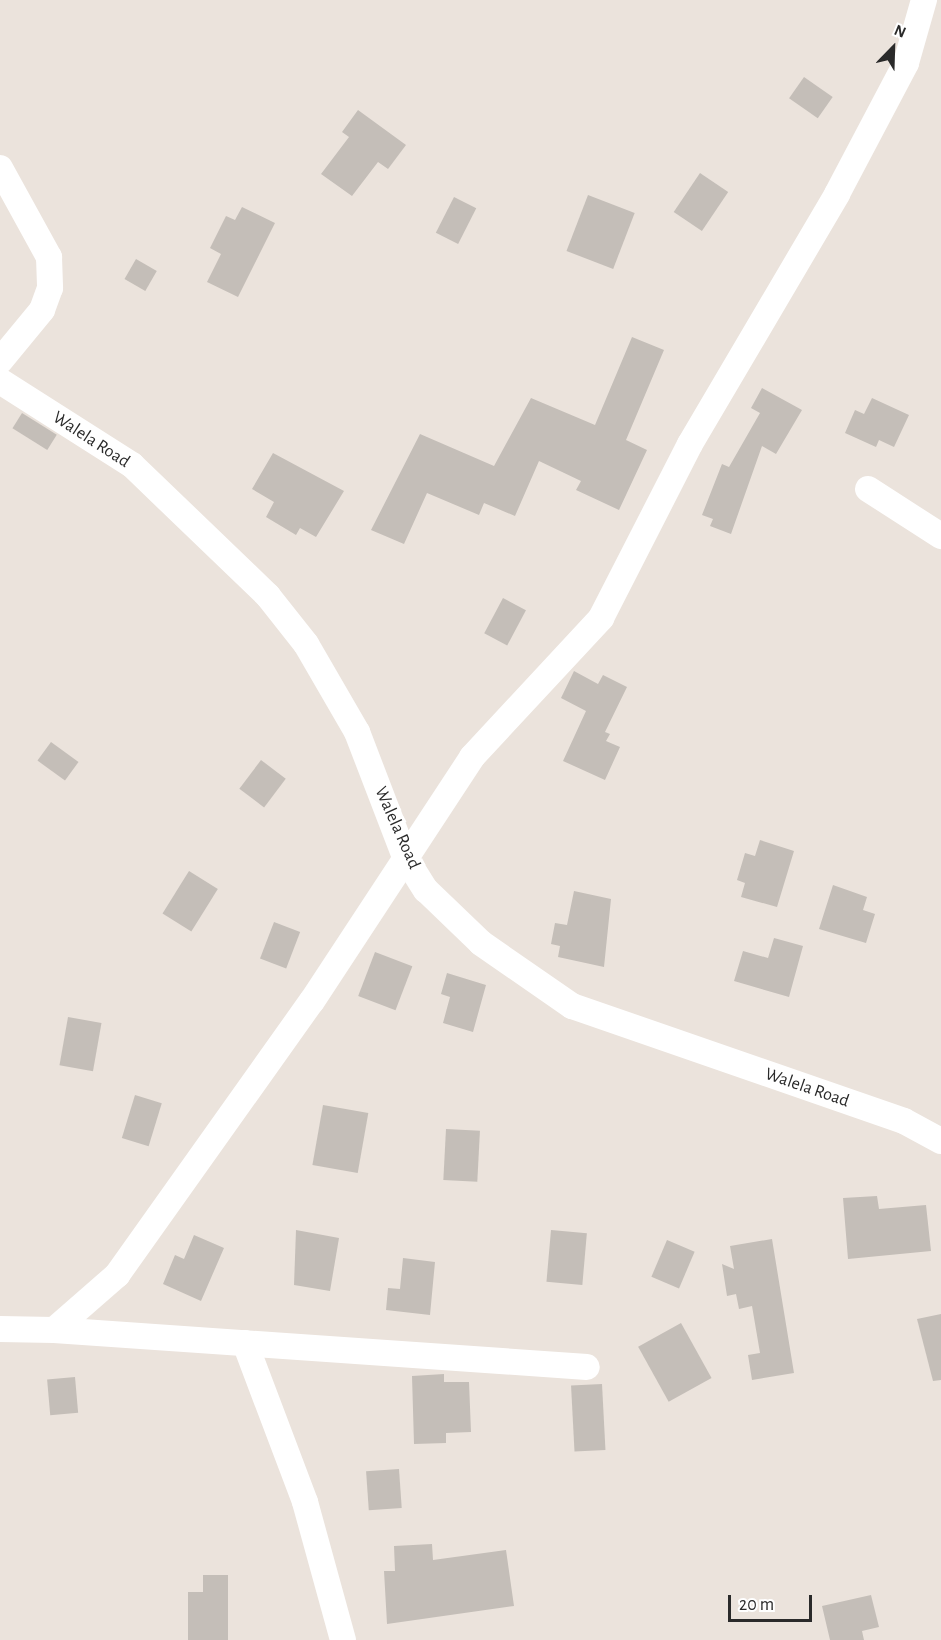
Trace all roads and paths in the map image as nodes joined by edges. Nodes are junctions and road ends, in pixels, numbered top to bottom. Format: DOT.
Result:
graph roads {
  1 [pos="924,0"];
  2 [pos="0,168"];
  3 [pos="0,361"];
  4 [pos="0,381"];
  5 [pos="868,489"];
  6 [pos="941,537"];
  7 [pos="405,857"];
  8 [pos="941,1141"];
  9 [pos="0,1329"];
  10 [pos="54,1330"];
  11 [pos="245,1343"];
  12 [pos="587,1367"];
  13 [pos="343,1640"];
  1 -- 7 [label="street"];
  2 -- 3 [label="street"];
  4 -- 7 [label="street, Walela Road"];
  5 -- 6 [label="street"];
  7 -- 8 [label="street, Walela Road"];
  7 -- 10 [label="street"];
  9 -- 10 [label="street"];
  10 -- 11 [label="street"];
  11 -- 12 [label="street"];
  11 -- 13 [label="street"];
}
